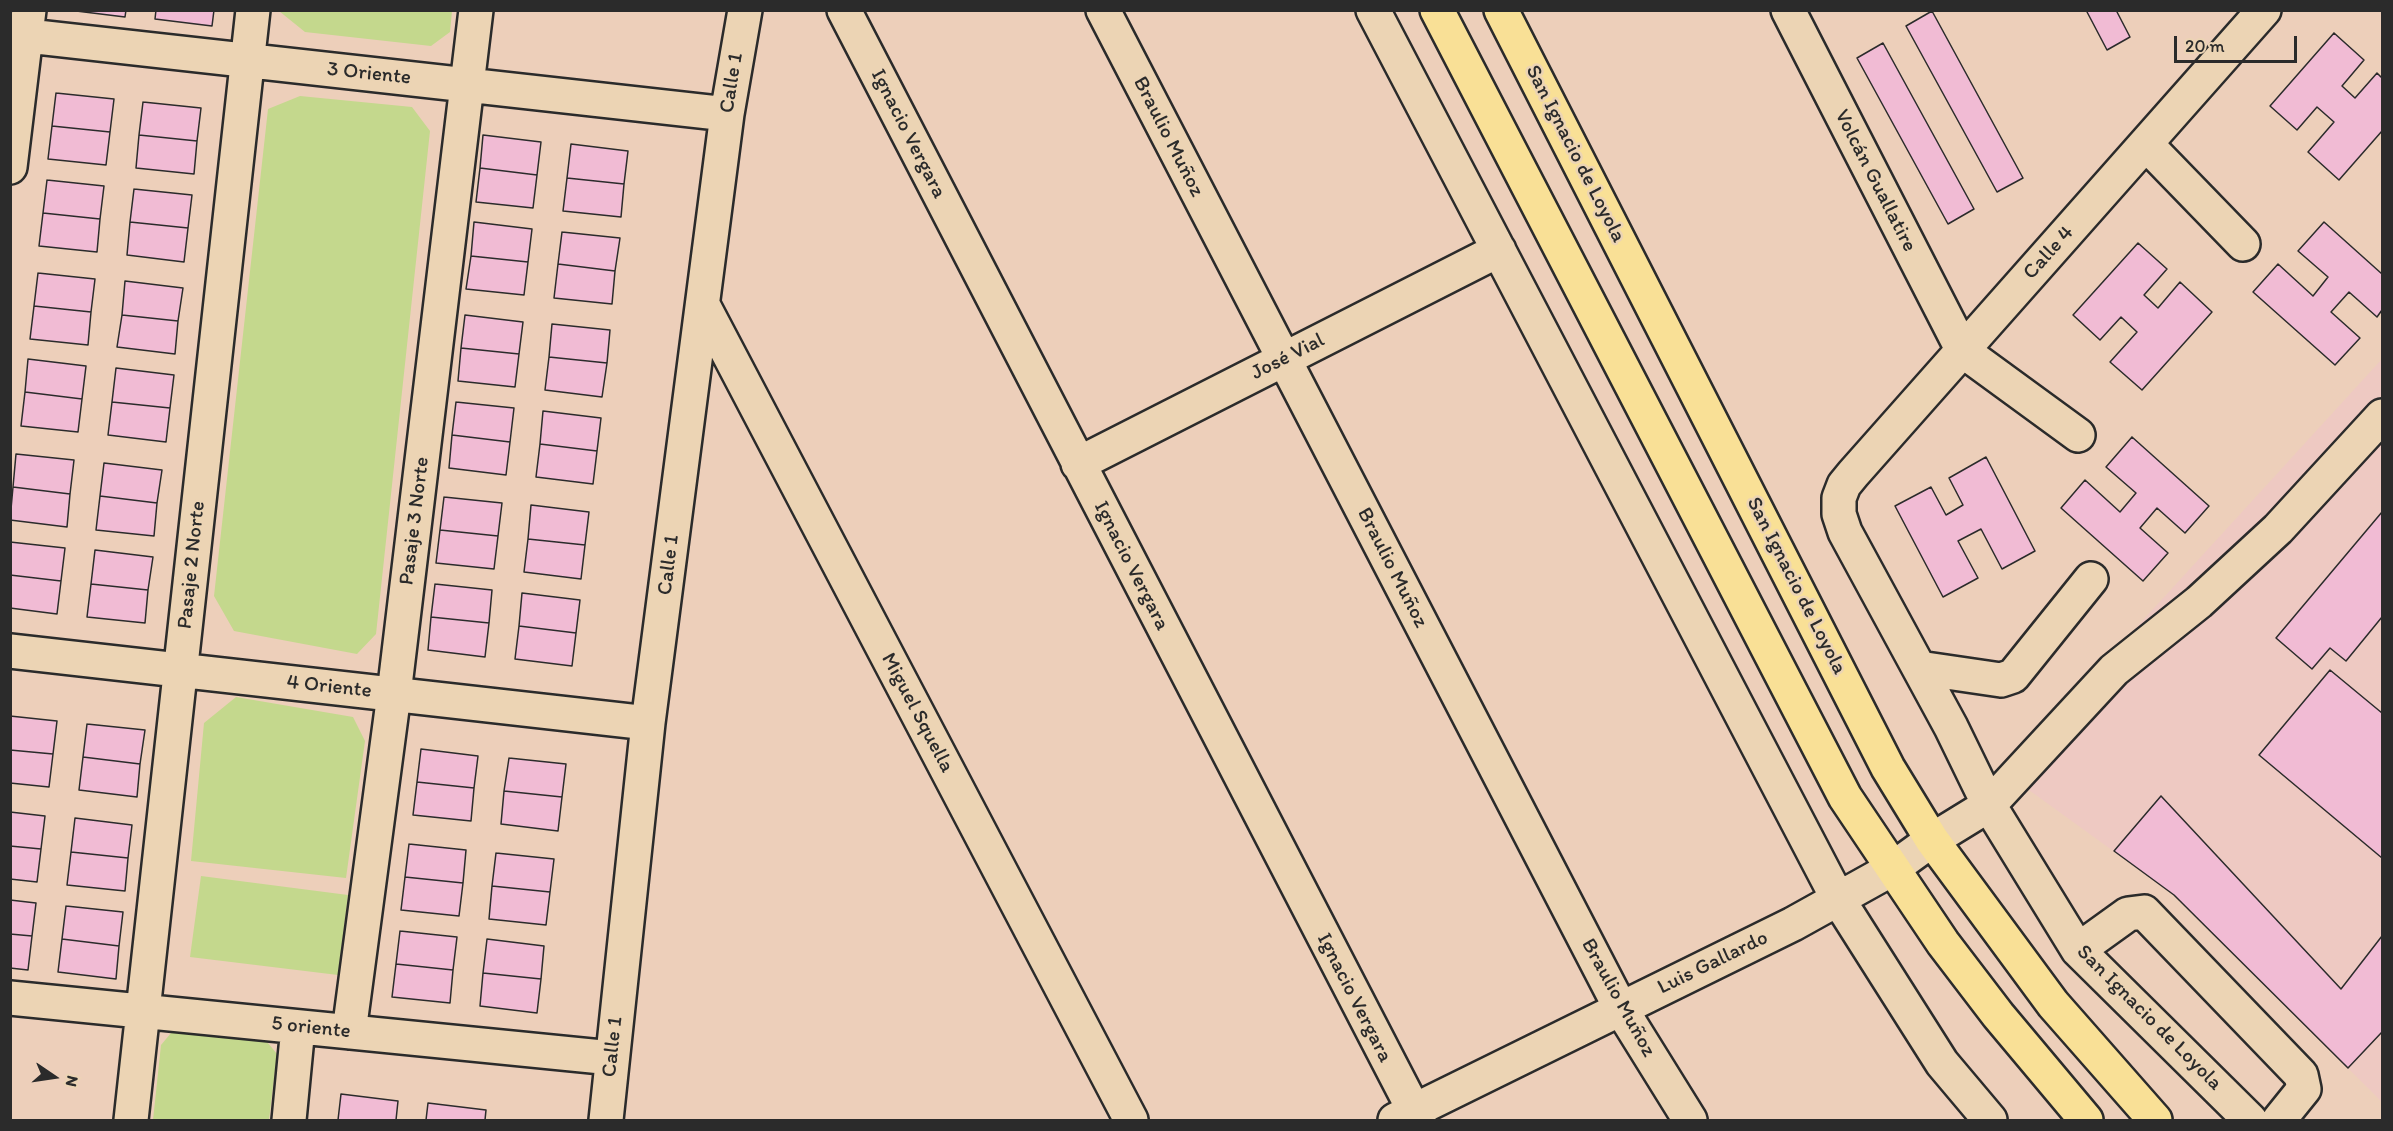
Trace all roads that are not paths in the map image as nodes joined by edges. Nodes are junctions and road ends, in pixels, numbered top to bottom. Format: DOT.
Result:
graph roads {
  1 [pos="253,10"];
  2 [pos="476,10"];
  3 [pos="745,10"];
  4 [pos="844,10"];
  5 [pos="1103,10"];
  6 [pos="1373,10"];
  7 [pos="1437,10"];
  8 [pos="1502,10"];
  9 [pos="1788,10"];
  10 [pos="2264,10"];
  11 [pos="22,27"];
  12 [pos="247,60"];
  13 [pos="466,85"];
  14 [pos="727,114"];
  15 [pos="2146,144"];
  16 [pos="10,167"];
  17 [pos="2243,244"];
  18 [pos="1499,250"];
  19 [pos="703,305"];
  20 [pos="1962,351"];
  21 [pos="1283,359"];
  22 [pos="2382,416"];
  23 [pos="2078,435"];
  24 [pos="1078,464"];
  25 [pos="1839,498"];
  26 [pos="2091,579"];
  27 [pos="10,651"];
  28 [pos="1919,668"];
  29 [pos="180,670"];
  30 [pos="394,694"];
  31 [pos="648,723"];
  32 [pos="1989,806"];
  33 [pos="1932,840"];
  34 [pos="1892,869"];
  35 [pos="1838,899"];
  36 [pos="2078,950"];
  37 [pos="10,998"];
  38 [pos="1621,1009"];
  39 [pos="143,1011"];
  40 [pos="297,1027"];
  41 [pos="349,1032"];
  42 [pos="612,1058"];
  43 [pos="1409,1118"];
  44 [pos="132,1120"];
  45 [pos="289,1120"];
  46 [pos="606,1120"];
  47 [pos="1131,1120"];
  48 [pos="1690,1120"];
  49 [pos="1990,1120"];
  50 [pos="2086,1120"];
  51 [pos="2155,1120"];
  52 [pos="2250,1120"];
  53 [pos="2279,1120"];
  1 -- 12 [label="street, Pasaje 2 Norte"];
  2 -- 13 [label="street, Pasaje 3 Norte"];
  3 -- 14 [label="street, Calle 1"];
  4 -- 24 [label="street, Ignacio Vergara"];
  5 -- 21 [label="street, Braulio Muñoz"];
  6 -- 18 [label="street"];
  7 -- 34 [label="main road"];
  8 -- 33 [label="main road, San Ignacio de Loyola"];
  9 -- 20 [label="street, Volcán Guallatire"];
  10 -- 15 [label="street, Calle 4"];
  11 -- 12 [label="street, 3 Oriente"];
  11 -- 16 [label="street"];
  12 -- 13 [label="street, 3 Oriente"];
  12 -- 29 [label="street, Pasaje 2 Norte"];
  13 -- 14 [label="street, 3 Oriente"];
  13 -- 30 [label="street, Pasaje 3 Norte"];
  14 -- 19 [label="street, Calle 1"];
  15 -- 17 [label="street"];
  15 -- 20 [label="street, Calle 4"];
  18 -- 21 [label="street, José Vial"];
  18 -- 35 [label="street"];
  19 -- 31 [label="street, Calle 1"];
  19 -- 47 [label="street, Miguel Squella"];
  20 -- 23 [label="street"];
  20 -- 25 [label="street, Calle 4"];
  21 -- 24 [label="street, José Vial"];
  21 -- 38 [label="street, Braulio Muñoz"];
  22 -- 32 [label="street, Luis Gallardo"];
  24 -- 43 [label="street, Ignacio Vergara"];
  25 -- 28 [label="street, San Ignacio de Loyola"];
  26 -- 28 [label="street"];
  27 -- 29 [label="street, 4 Oriente"];
  28 -- 32 [label="street, San Ignacio de Loyola"];
  29 -- 30 [label="street, 4 Oriente"];
  29 -- 39 [label="street, Pasaje 2 Norte"];
  30 -- 31 [label="street, 4 Oriente"];
  30 -- 41 [label="street, Pasaje 3 Norte"];
  31 -- 42 [label="street, Calle 1"];
  32 -- 33 [label="street, Luis Gallardo"];
  32 -- 36 [label="street, San Ignacio de Loyola"];
  33 -- 34 [label="street, Luis Gallardo"];
  33 -- 51 [label="main road, San Ignacio de Loyola"];
  34 -- 35 [label="street, Luis Gallardo"];
  34 -- 50 [label="main road"];
  35 -- 38 [label="street, Luis Gallardo"];
  35 -- 49 [label="street"];
  36 -- 52 [label="street, San Ignacio de Loyola"];
  36 -- 53 [label="street"];
  37 -- 39 [label="street, 5 oriente"];
  38 -- 43 [label="street, Luis Gallardo"];
  38 -- 48 [label="street, Braulio Muñoz"];
  39 -- 40 [label="street, 5 oriente"];
  39 -- 44 [label="street, Pasaje 2 Norte"];
  40 -- 41 [label="street, 5 oriente"];
  40 -- 45 [label="street"];
  41 -- 42 [label="street, 5 oriente"];
  42 -- 46 [label="street, Calle 1"];
}
